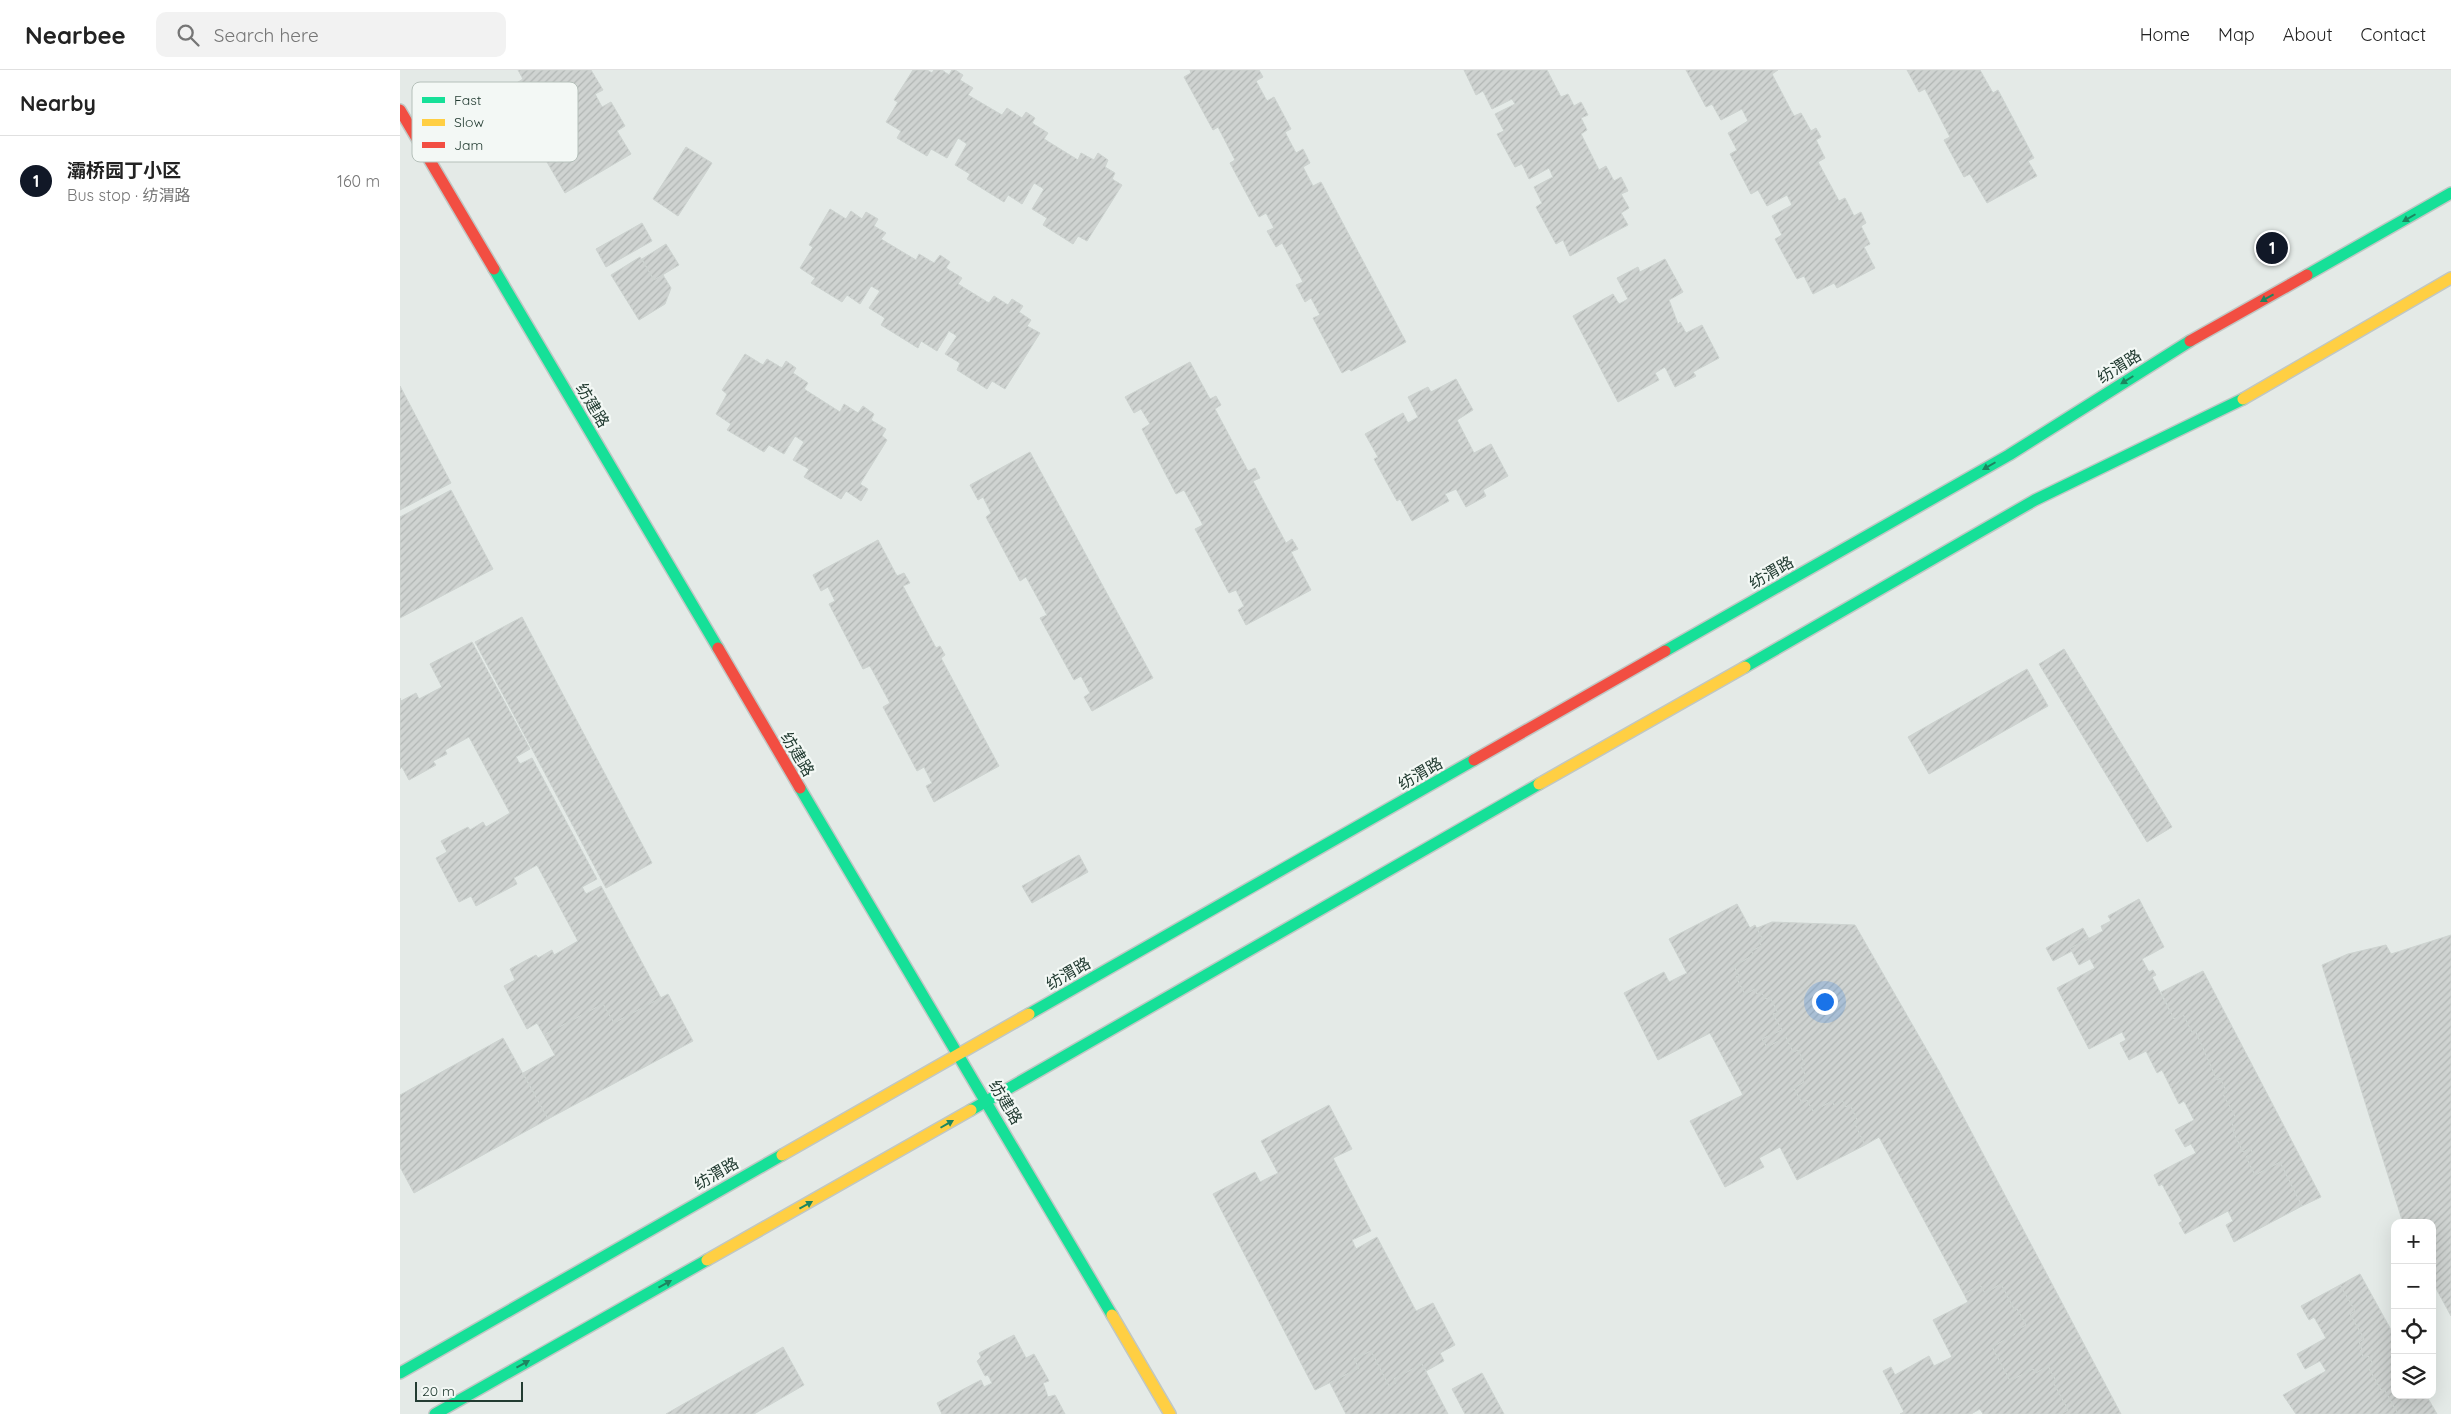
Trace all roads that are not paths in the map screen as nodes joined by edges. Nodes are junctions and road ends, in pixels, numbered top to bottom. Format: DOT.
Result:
graph roads {
  1 [pos="400,110"];
  2 [pos="412,130"];
  3 [pos="431,162"];
  4 [pos="2451,194"];
  5 [pos="2451,278"];
  6 [pos="958,1054"];
  7 [pos="986,1101"];
  8 [pos="400,1373"];
  9 [pos="435,1414"];
  10 [pos="1170,1414"];
  1 -- 2 [label="main road, 纺建路"];
  3 -- 6 [label="main road, 纺建路"];
  4 -- 6 [label="main road, 纺渭路, one-way"];
  5 -- 7 [label="main road"];
  6 -- 7 [label="main road, 纺建路"];
  6 -- 8 [label="main road, 纺渭路"];
  9 -- 7 [label="main road, one-way"];
  7 -- 10 [label="main road, 纺建路"];
}
